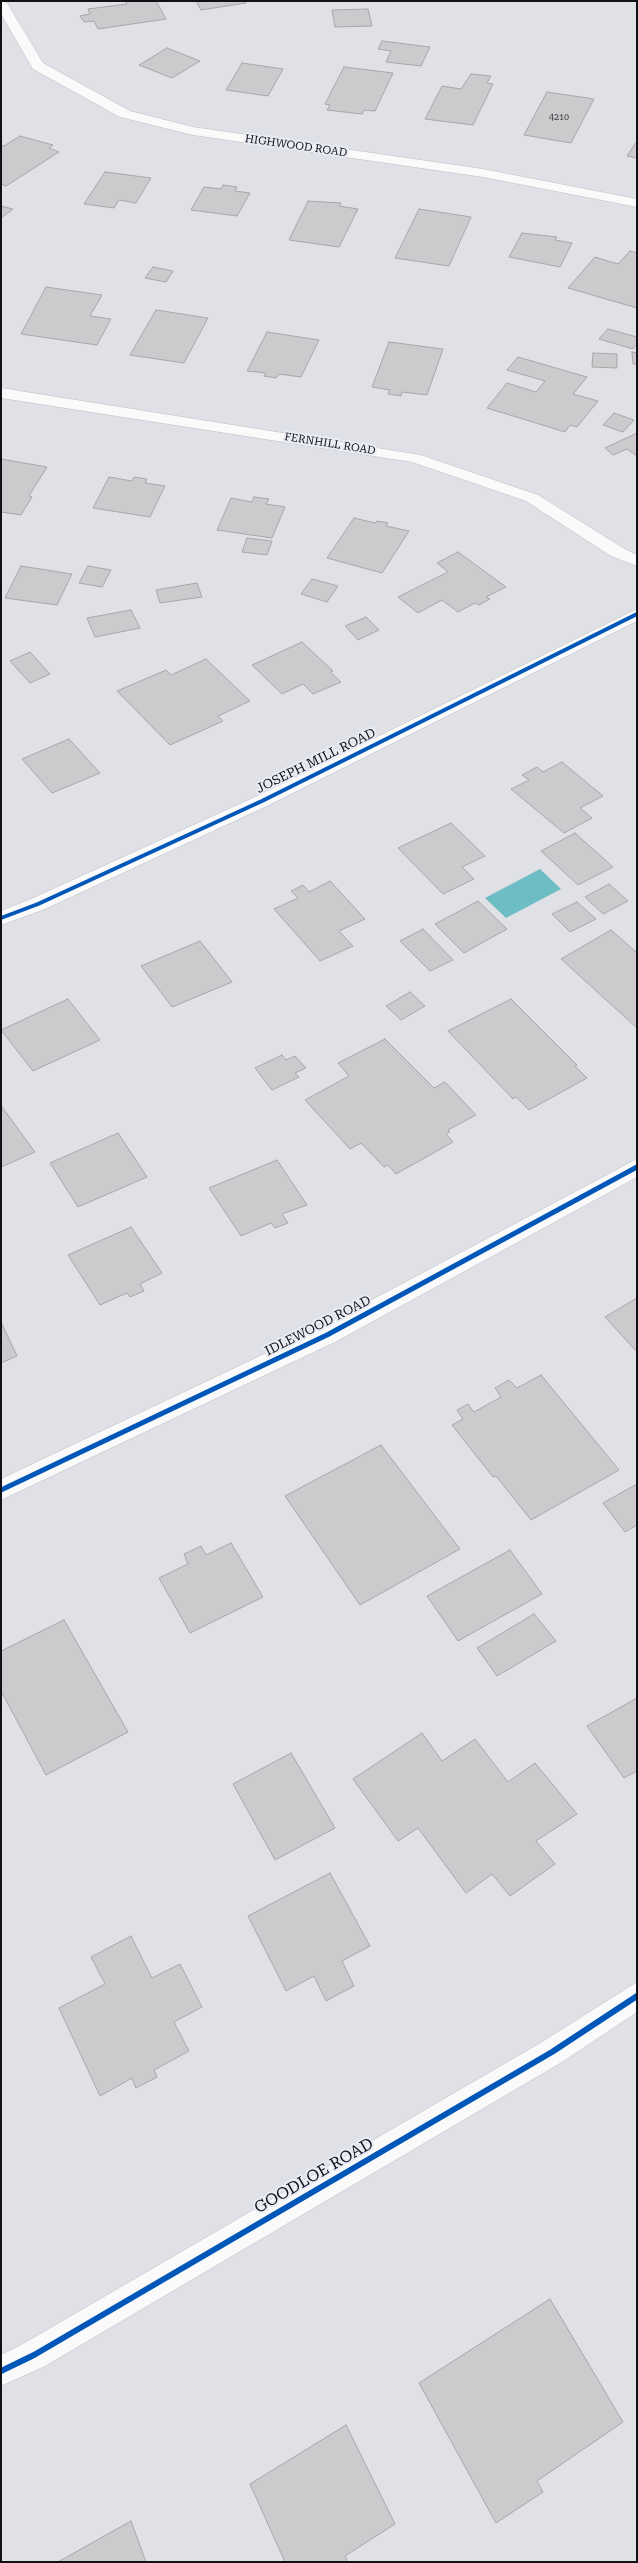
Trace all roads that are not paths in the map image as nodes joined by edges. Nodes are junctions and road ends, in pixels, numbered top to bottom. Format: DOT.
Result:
graph roads {
  1 [pos="1,3"];
  2 [pos="637,204"];
  3 [pos="1,393"];
  4 [pos="637,561"];
  5 [pos="637,614"];
  6 [pos="1,918"];
  7 [pos="637,1167"];
  8 [pos="1,1490"];
  9 [pos="637,1996"];
  10 [pos="1,2371"];
  1 -- 2 [label="street, HIGHWOOD ROAD"];
  3 -- 4 [label="street, FERNHILL ROAD"];
  5 -- 6 [label="street, JOSEPH MILL ROAD"];
  7 -- 8 [label="street, IDLEWOOD ROAD"];
  9 -- 10 [label="street, GOODLOE ROAD"];
}
